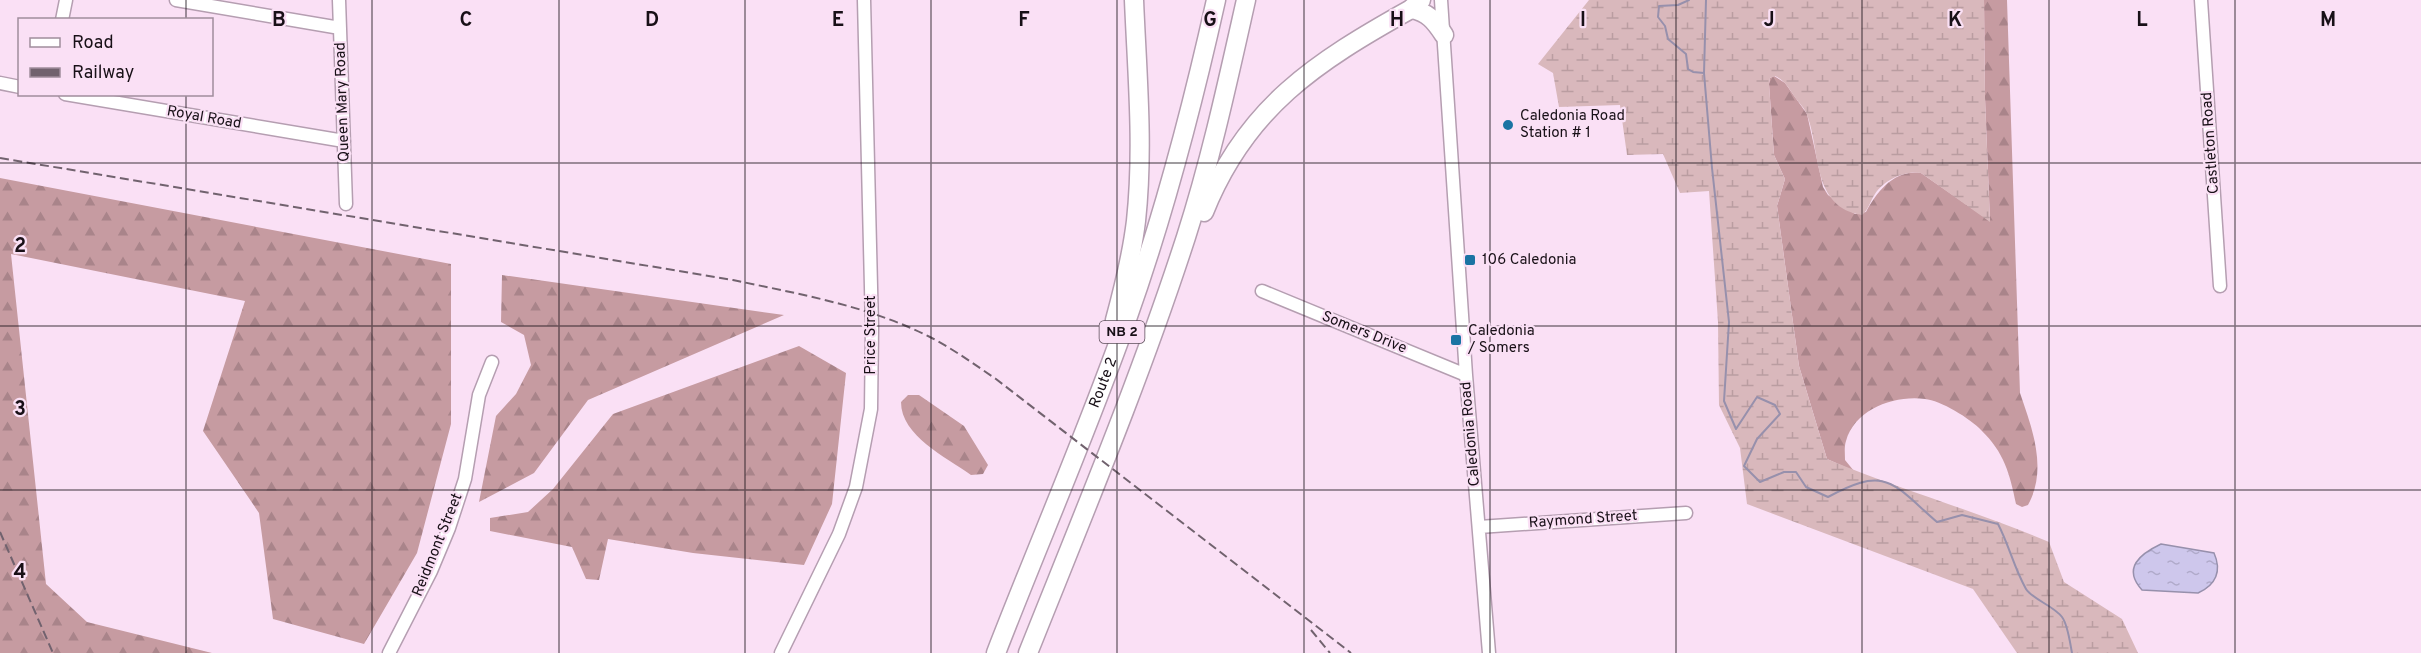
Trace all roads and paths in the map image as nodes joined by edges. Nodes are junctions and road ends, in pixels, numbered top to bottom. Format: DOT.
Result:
graph roads {
  1 [pos="66,0"];
  2 [pos="176,0"];
  3 [pos="339,0"];
  4 [pos="864,0"];
  5 [pos="1134,0"];
  6 [pos="1216,0"];
  7 [pos="1246,0"];
  8 [pos="1441,0"];
  9 [pos="2201,0"];
  10 [pos="1416,4"];
  11 [pos="237,5"];
  12 [pos="62,18"];
  13 [pos="340,28"];
  14 [pos="1444,35"];
  15 [pos="0,83"];
  16 [pos="18,87"];
  17 [pos="77,96"];
  18 [pos="344,141"];
  19 [pos="346,204"];
  20 [pos="2220,286"];
  21 [pos="1262,291"];
  22 [pos="1163,304"];
  23 [pos="492,362"];
  24 [pos="1466,375"];
  25 [pos="1087,422"];
  26 [pos="1686,513"];
  27 [pos="1479,527"];
  28 [pos="389,653"];
  29 [pos="781,653"];
  30 [pos="996,653"];
  31 [pos="1028,653"];
  32 [pos="1489,653"];
  1 -- 12 [label="street"];
  2 -- 11 [label="street"];
  3 -- 13 [label="street, Queen Mary Road"];
  4 -- 29 [label="street, Price Street"];
  5 -- 25 [label="highway"];
  6 -- 25 [label="highway, Route 2 / NB 2"];
  7 -- 22 [label="highway, Route 2 / NB 2"];
  8 -- 14 [label="street, Caledonia Road"];
  9 -- 20 [label="street, Castleton Road"];
  10 -- 14 [label="highway"];
  10 -- 22 [label="highway"];
  11 -- 13 [label="street"];
  13 -- 18 [label="street, Queen Mary Road"];
  14 -- 24 [label="street, Caledonia Road"];
  15 -- 16 [label="street"];
  17 -- 18 [label="street, Royal Road"];
  18 -- 19 [label="street, Queen Mary Road"];
  21 -- 24 [label="street, Somers Drive"];
  22 -- 31 [label="highway, Route 2 / NB 2"];
  23 -- 28 [label="street, Reidmont Street"];
  24 -- 27 [label="street, Caledonia Road"];
  25 -- 30 [label="highway, Route 2 / NB 2"];
  26 -- 27 [label="street, Raymond Street"];
  27 -- 32 [label="street, Caledonia Road"];
}
